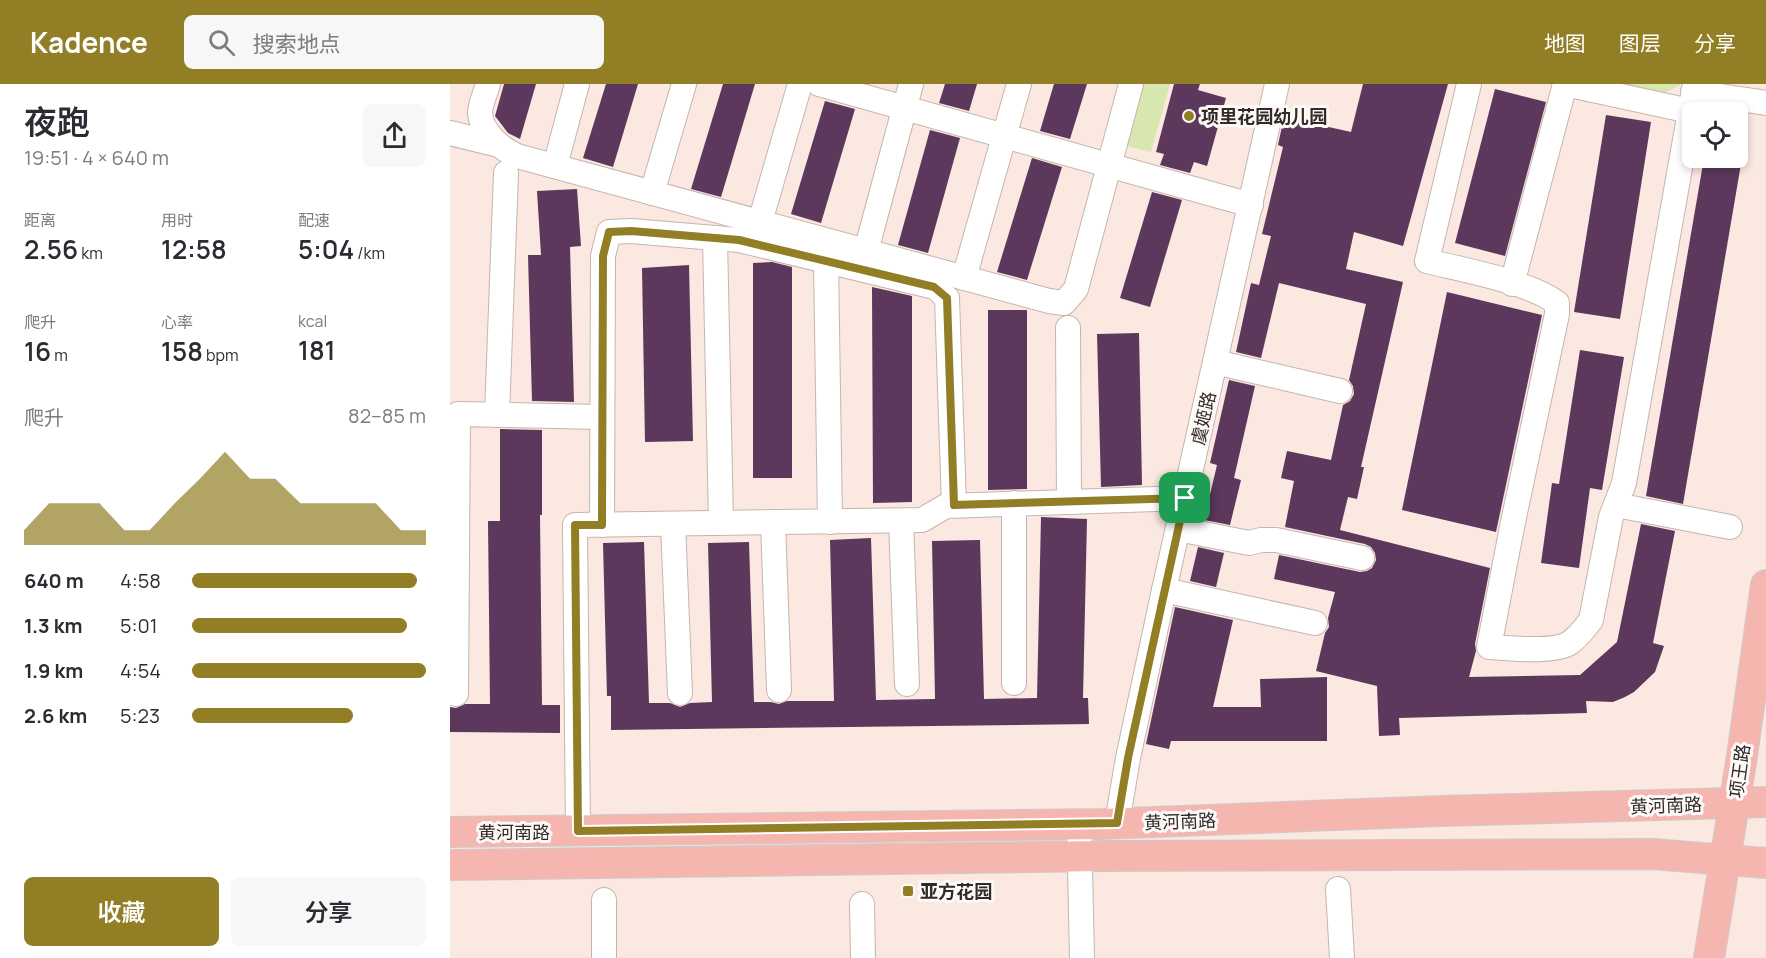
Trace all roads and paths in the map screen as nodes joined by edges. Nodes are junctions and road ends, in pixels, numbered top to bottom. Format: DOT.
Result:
graph roads {
  1 [pos="488,84"];
  2 [pos="577,84"];
  3 [pos="684,84"];
  4 [pos="800,84"];
  5 [pos="819,84"];
  6 [pos="911,84"];
  7 [pos="1019,84"];
  8 [pos="1131,84"];
  9 [pos="1277,84"];
  10 [pos="1469,84"];
  11 [pos="1565,84"];
  12 [pos="1693,96"];
  13 [pos="1766,103"];
  14 [pos="904,108"];
  15 [pos="450,133"];
  16 [pos="1004,136"];
  17 [pos="499,145"];
  18 [pos="555,166"];
  19 [pos="1110,166"];
  20 [pos="506,173"];
  21 [pos="652,192"];
  22 [pos="1251,205"];
  23 [pos="760,222"];
  24 [pos="715,238"];
  25 [pos="866,251"];
  26 [pos="826,261"];
  27 [pos="964,278"];
  28 [pos="1512,284"];
  29 [pos="1068,328"];
  30 [pos="1215,362"];
  31 [pos="1340,391"];
  32 [pos="497,415"];
  33 [pos="602,417"];
  34 [pos="1185,498"];
  35 [pos="1070,502"];
  36 [pos="1014,504"];
  37 [pos="954,505"];
  38 [pos="1616,505"];
  39 [pos="901,521"];
  40 [pos="773,522"];
  41 [pos="830,522"];
  42 [pos="721,523"];
  43 [pos="673,524"];
  44 [pos="602,525"];
  45 [pos="1730,527"];
  46 [pos="1178,529"];
  47 [pos="1362,558"];
  48 [pos="1766,585"];
  49 [pos="1164,590"];
  50 [pos="1315,623"];
  51 [pos="1760,665"];
  52 [pos="1014,683"];
  53 [pos="907,684"];
  54 [pos="779,690"];
  55 [pos="680,693"];
  56 [pos="456,694"];
  57 [pos="1766,802"];
  58 [pos="1735,803"];
  59 [pos="1079,823"];
  60 [pos="1117,823"];
  61 [pos="578,831"];
  62 [pos="450,832"];
  63 [pos="1081,858"];
  64 [pos="1724,859"];
  65 [pos="1766,863"];
  66 [pos="450,865"];
  67 [pos="1338,889"];
  68 [pos="604,900"];
  69 [pos="861,904"];
  70 [pos="604,958"];
  71 [pos="863,958"];
  72 [pos="1082,958"];
  73 [pos="1342,958"];
  74 [pos="1709,958"];
  1 -- 17 [label="street"];
  2 -- 18 [label="street"];
  3 -- 21 [label="street"];
  4 -- 23 [label="street"];
  5 -- 14 [label="street"];
  6 -- 14 [label="street"];
  7 -- 16 [label="street"];
  8 -- 19 [label="street"];
  9 -- 22 [label="street, 虞姬路"];
  10 -- 28 [label="street"];
  11 -- 12 [label="street"];
  11 -- 28 [label="street"];
  12 -- 13 [label="street"];
  12 -- 38 [label="street"];
  14 -- 16 [label="street"];
  14 -- 25 [label="street"];
  15 -- 17 [label="street"];
  16 -- 19 [label="street"];
  16 -- 27 [label="street"];
  17 -- 18 [label="street"];
  18 -- 21 [label="street"];
  19 -- 22 [label="street"];
  19 -- 27 [label="street"];
  20 -- 32 [label="street"];
  21 -- 23 [label="street"];
  22 -- 30 [label="street, 虞姬路"];
  23 -- 25 [label="street"];
  24 -- 26 [label="street"];
  24 -- 33 [label="street"];
  24 -- 42 [label="street"];
  25 -- 27 [label="street"];
  26 -- 37 [label="street"];
  26 -- 41 [label="street"];
  28 -- 38 [label="street"];
  29 -- 35 [label="street"];
  30 -- 31 [label="street"];
  30 -- 34 [label="street, 虞姬路"];
  32 -- 33 [label="street"];
  32 -- 56 [label="street"];
  33 -- 44 [label="street"];
  34 -- 35 [label="street"];
  34 -- 46 [label="street, 虞姬路"];
  35 -- 36 [label="street"];
  36 -- 37 [label="street"];
  36 -- 52 [label="street"];
  37 -- 39 [label="street"];
  38 -- 45 [label="street"];
  39 -- 41 [label="street"];
  39 -- 53 [label="street"];
  40 -- 41 [label="street"];
  40 -- 42 [label="street"];
  40 -- 54 [label="street"];
  42 -- 43 [label="street"];
  43 -- 44 [label="street"];
  43 -- 55 [label="street"];
  44 -- 61 [label="street"];
  46 -- 47 [label="street"];
  46 -- 49 [label="street, 虞姬路"];
  48 -- 51 [label="main road, 项王路"];
  49 -- 50 [label="street"];
  49 -- 60 [label="street, 虞姬路"];
  51 -- 58 [label="main road, 项王路"];
  57 -- 58 [label="main road, 黄河南路"];
  58 -- 60 [label="main road, 黄河南路"];
  58 -- 64 [label="main road, 项王路"];
  59 -- 60 [label="main road, 黄河南路"];
  59 -- 61 [label="main road, 黄河南路"];
  59 -- 63 [label="street"];
  61 -- 62 [label="main road, 黄河南路"];
  63 -- 64 [label="main road, 黄河南路"];
  63 -- 66 [label="main road, 黄河南路"];
  63 -- 72 [label="street"];
  64 -- 65 [label="main road, 黄河南路"];
  64 -- 74 [label="main road, 项王路"];
  67 -- 73 [label="street"];
  68 -- 70 [label="street"];
  69 -- 71 [label="street"];
}
